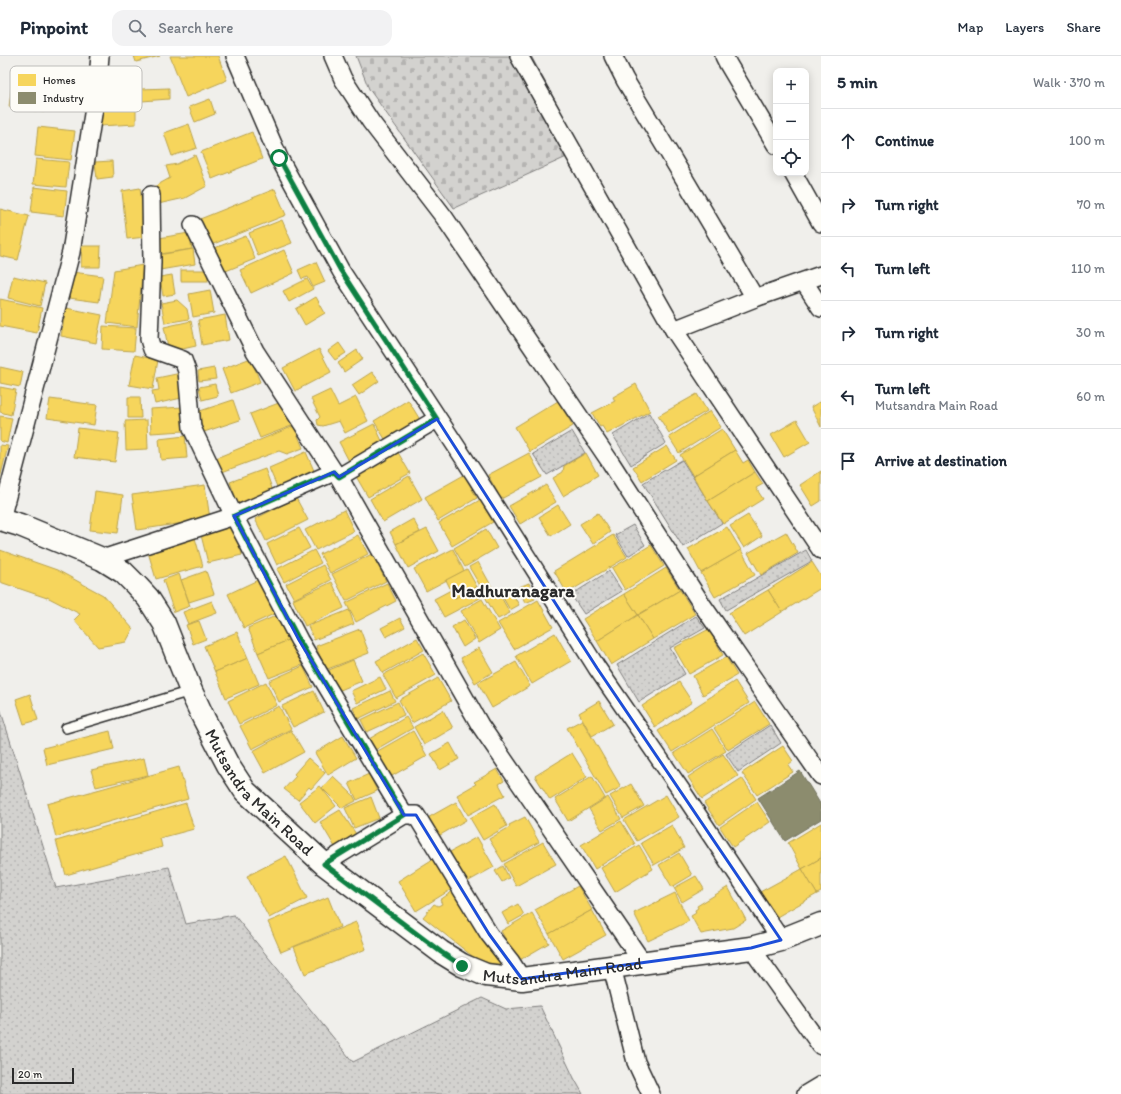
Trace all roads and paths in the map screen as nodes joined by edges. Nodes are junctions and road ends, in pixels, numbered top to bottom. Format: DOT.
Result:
graph roads {
  1 [pos="100,56"];
  2 [pos="235,56"];
  3 [pos="333,56"];
  4 [pos="519,56"];
  5 [pos="613,56"];
  6 [pos="724,56"];
  7 [pos="99,66"];
  8 [pos="93,112"];
  9 [pos="773,140"];
  10 [pos="795,176"];
  11 [pos="151,195"];
  12 [pos="821,223"];
  13 [pos="193,225"];
  14 [pos="821,275"];
  15 [pos="804,282"];
  16 [pos="755,298"];
  17 [pos="821,308"];
  18 [pos="674,330"];
  19 [pos="437,419"];
  20 [pos="337,474"];
  21 [pos="234,516"];
  22 [pos="0,519"];
  23 [pos="821,550"];
  24 [pos="102,559"];
  25 [pos="191,691"];
  26 [pos="66,728"];
  27 [pos="821,776"];
  28 [pos="404,815"];
  29 [pos="324,864"];
  30 [pos="821,924"];
  31 [pos="781,940"];
  32 [pos="751,948"];
  33 [pos="643,962"];
  34 [pos="612,967"];
  35 [pos="522,979"];
  36 [pos="821,1046"];
  37 [pos="821,1085"];
  38 [pos="651,1094"];
  39 [pos="806,1094"];
  1 -- 7 [label="street"];
  2 -- 19 [label="street"];
  3 -- 27 [label="street"];
  4 -- 18 [label="street"];
  5 -- 16 [label="street"];
  6 -- 9 [label="street"];
  8 -- 22 [label="street"];
  10 -- 12 [label="street"];
  11 -- 21 [label="street"];
  13 -- 20 [label="street"];
  14 -- 15 [label="street"];
  15 -- 16 [label="street"];
  15 -- 17 [label="street"];
  16 -- 18 [label="street"];
  18 -- 23 [label="street"];
  19 -- 20 [label="street"];
  19 -- 31 [label="street"];
  20 -- 21 [label="street"];
  20 -- 33 [label="street"];
  21 -- 24 [label="street"];
  21 -- 28 [label="street"];
  22 -- 24 [label="street, Mutsandra Main Road"];
  24 -- 25 [label="street, Mutsandra Main Road"];
  25 -- 26 [label="lane"];
  25 -- 29 [label="street, Mutsandra Main Road"];
  28 -- 29 [label="street"];
  28 -- 35 [label="street"];
  29 -- 35 [label="street, Mutsandra Main Road"];
  30 -- 31 [label="street, Mutsandra Main Road"];
  31 -- 32 [label="street, Mutsandra Main Road"];
  32 -- 33 [label="street, Mutsandra Main Road"];
  32 -- 36 [label="street"];
  33 -- 34 [label="street, Mutsandra Main Road"];
  34 -- 35 [label="street, Mutsandra Main Road"];
  34 -- 38 [label="street"];
  37 -- 39 [label="street"];
}
